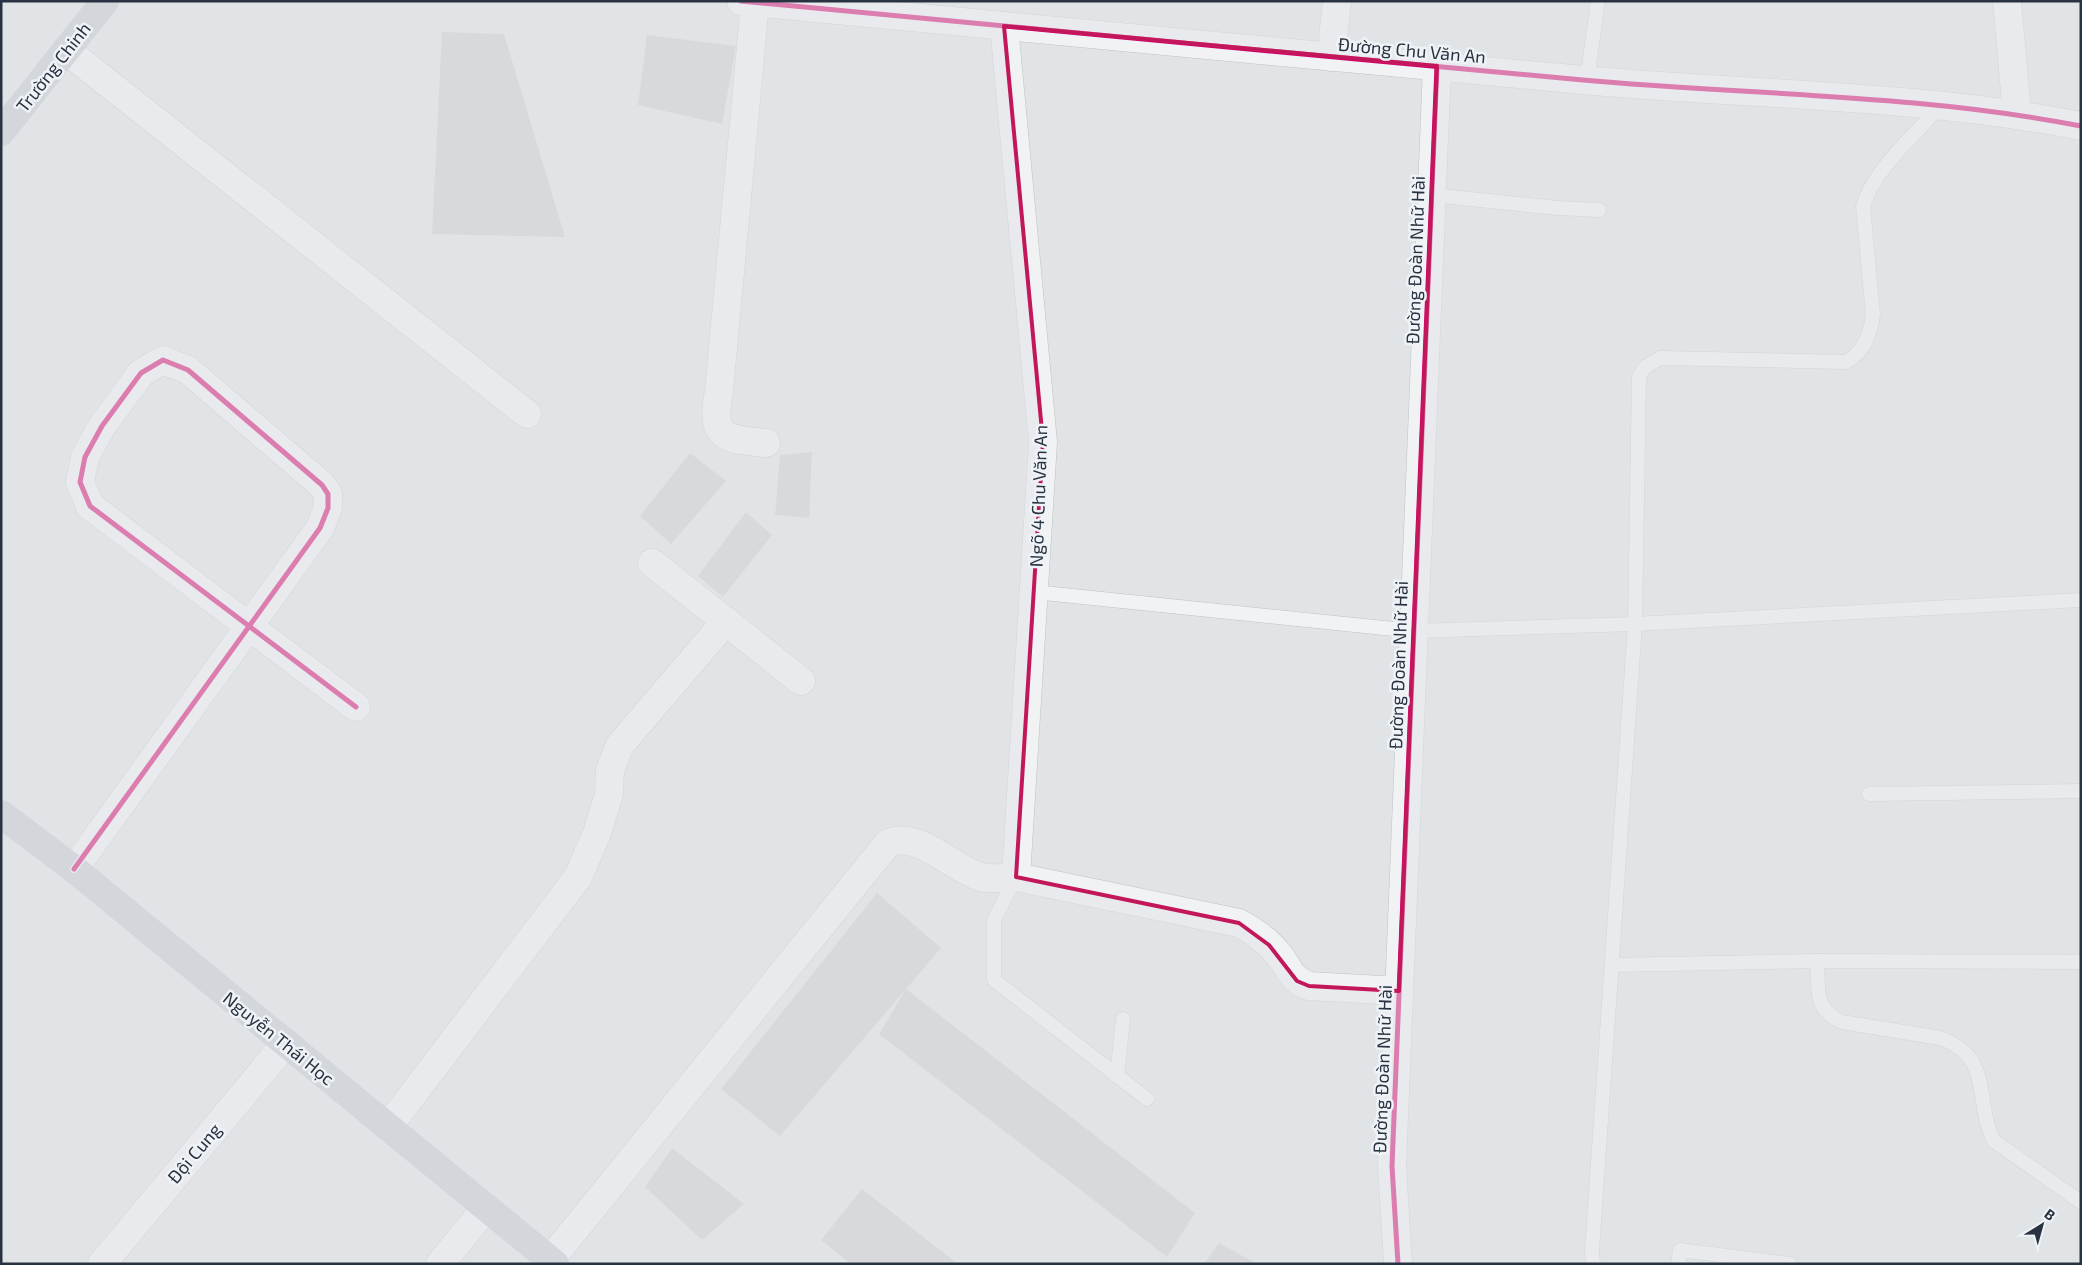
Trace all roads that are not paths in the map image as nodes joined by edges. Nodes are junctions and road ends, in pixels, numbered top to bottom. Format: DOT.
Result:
graph roads {
  1 [pos="105,1"];
  2 [pos="1337,1"];
  3 [pos="1598,1"];
  4 [pos="2007,1"];
  5 [pos="751,2"];
  6 [pos="1004,26"];
  7 [pos="66,50"];
  8 [pos="1331,57"];
  9 [pos="1436,66"];
  10 [pos="1587,80"];
  11 [pos="1940,106"];
  12 [pos="2017,114"];
  13 [pos="2081,126"];
  14 [pos="1,132"];
  15 [pos="1431,195"];
  16 [pos="1599,210"];
  17 [pos="528,414"];
  18 [pos="766,443"];
  19 [pos="652,563"];
  20 [pos="1034,592"];
  21 [pos="2081,600"];
  22 [pos="726,621"];
  23 [pos="1635,624"];
  24 [pos="250,626"];
  25 [pos="1414,631"];
  26 [pos="801,681"];
  27 [pos="356,707"];
  28 [pos="2081,791"];
  29 [pos="1869,794"];
  30 [pos="1,814"];
  31 [pos="74,869"];
  32 [pos="1016,877"];
  33 [pos="1817,961"];
  34 [pos="2081,962"];
  35 [pos="1613,965"];
  36 [pos="1399,991"];
  37 [pos="1123,1019"];
  38 [pos="286,1043"];
  39 [pos="1117,1076"];
  40 [pos="1147,1099"];
  41 [pos="388,1127"];
  42 [pos="2081,1202"];
  43 [pos="486,1208"];
  44 [pos="553,1262"];
  45 [pos="102,1264"];
  46 [pos="440,1264"];
  47 [pos="1398,1264"];
  48 [pos="1594,1264"];
  49 [pos="1678,1264"];
  50 [pos="1790,1264"];
  1 -- 7 [label="main road, Trường Chinh"];
  2 -- 8 [label="street"];
  3 -- 10 [label="lane"];
  4 -- 12 [label="street"];
  5 -- 6 [label="street, Đường Chu Văn An"];
  5 -- 18 [label="street"];
  6 -- 8 [label="street, Đường Chu Văn An"];
  6 -- 20 [label="street, Ngõ 4 Chu Văn An"];
  7 -- 14 [label="main road, Trường Chinh"];
  7 -- 17 [label="street"];
  8 -- 9 [label="street, Đường Chu Văn An"];
  9 -- 10 [label="street, Đường Chu Văn An"];
  9 -- 15 [label="street, Đường Đoàn Nhữ Hài"];
  10 -- 11 [label="street, Đường Chu Văn An"];
  11 -- 12 [label="street, Đường Chu Văn An"];
  11 -- 23 [label="lane"];
  12 -- 13 [label="street, Đường Chu Văn An"];
  15 -- 16 [label="lane"];
  15 -- 25 [label="street, Đường Đoàn Nhữ Hài"];
  19 -- 22 [label="street"];
  20 -- 25 [label="lane"];
  20 -- 32 [label="street, Ngõ 4 Chu Văn An"];
  21 -- 23 [label="lane"];
  22 -- 26 [label="street"];
  22 -- 41 [label="street"];
  23 -- 25 [label="lane"];
  23 -- 35 [label="lane"];
  24 -- 24 [label="street"];
  24 -- 27 [label="street"];
  24 -- 31 [label="street"];
  25 -- 36 [label="street, Đường Đoàn Nhữ Hài"];
  28 -- 29 [label="lane"];
  30 -- 31 [label="main road, Nguyễn Thái Học"];
  31 -- 38 [label="main road, Nguyễn Thái Học"];
  32 -- 36 [label="street"];
  32 -- 39 [label="lane"];
  32 -- 44 [label="street"];
  33 -- 34 [label="lane"];
  33 -- 35 [label="lane"];
  33 -- 42 [label="lane"];
  35 -- 48 [label="lane"];
  36 -- 47 [label="street, Đường Đoàn Nhữ Hài"];
  37 -- 39 [label="lane"];
  38 -- 41 [label="main road, Nguyễn Thái Học"];
  38 -- 45 [label="street, Đội Cung"];
  39 -- 40 [label="lane"];
  41 -- 43 [label="main road, Nguyễn Thái Học"];
  43 -- 44 [label="main road, Nguyễn Thái Học"];
  43 -- 46 [label="street"];
  49 -- 50 [label="lane"];
}
